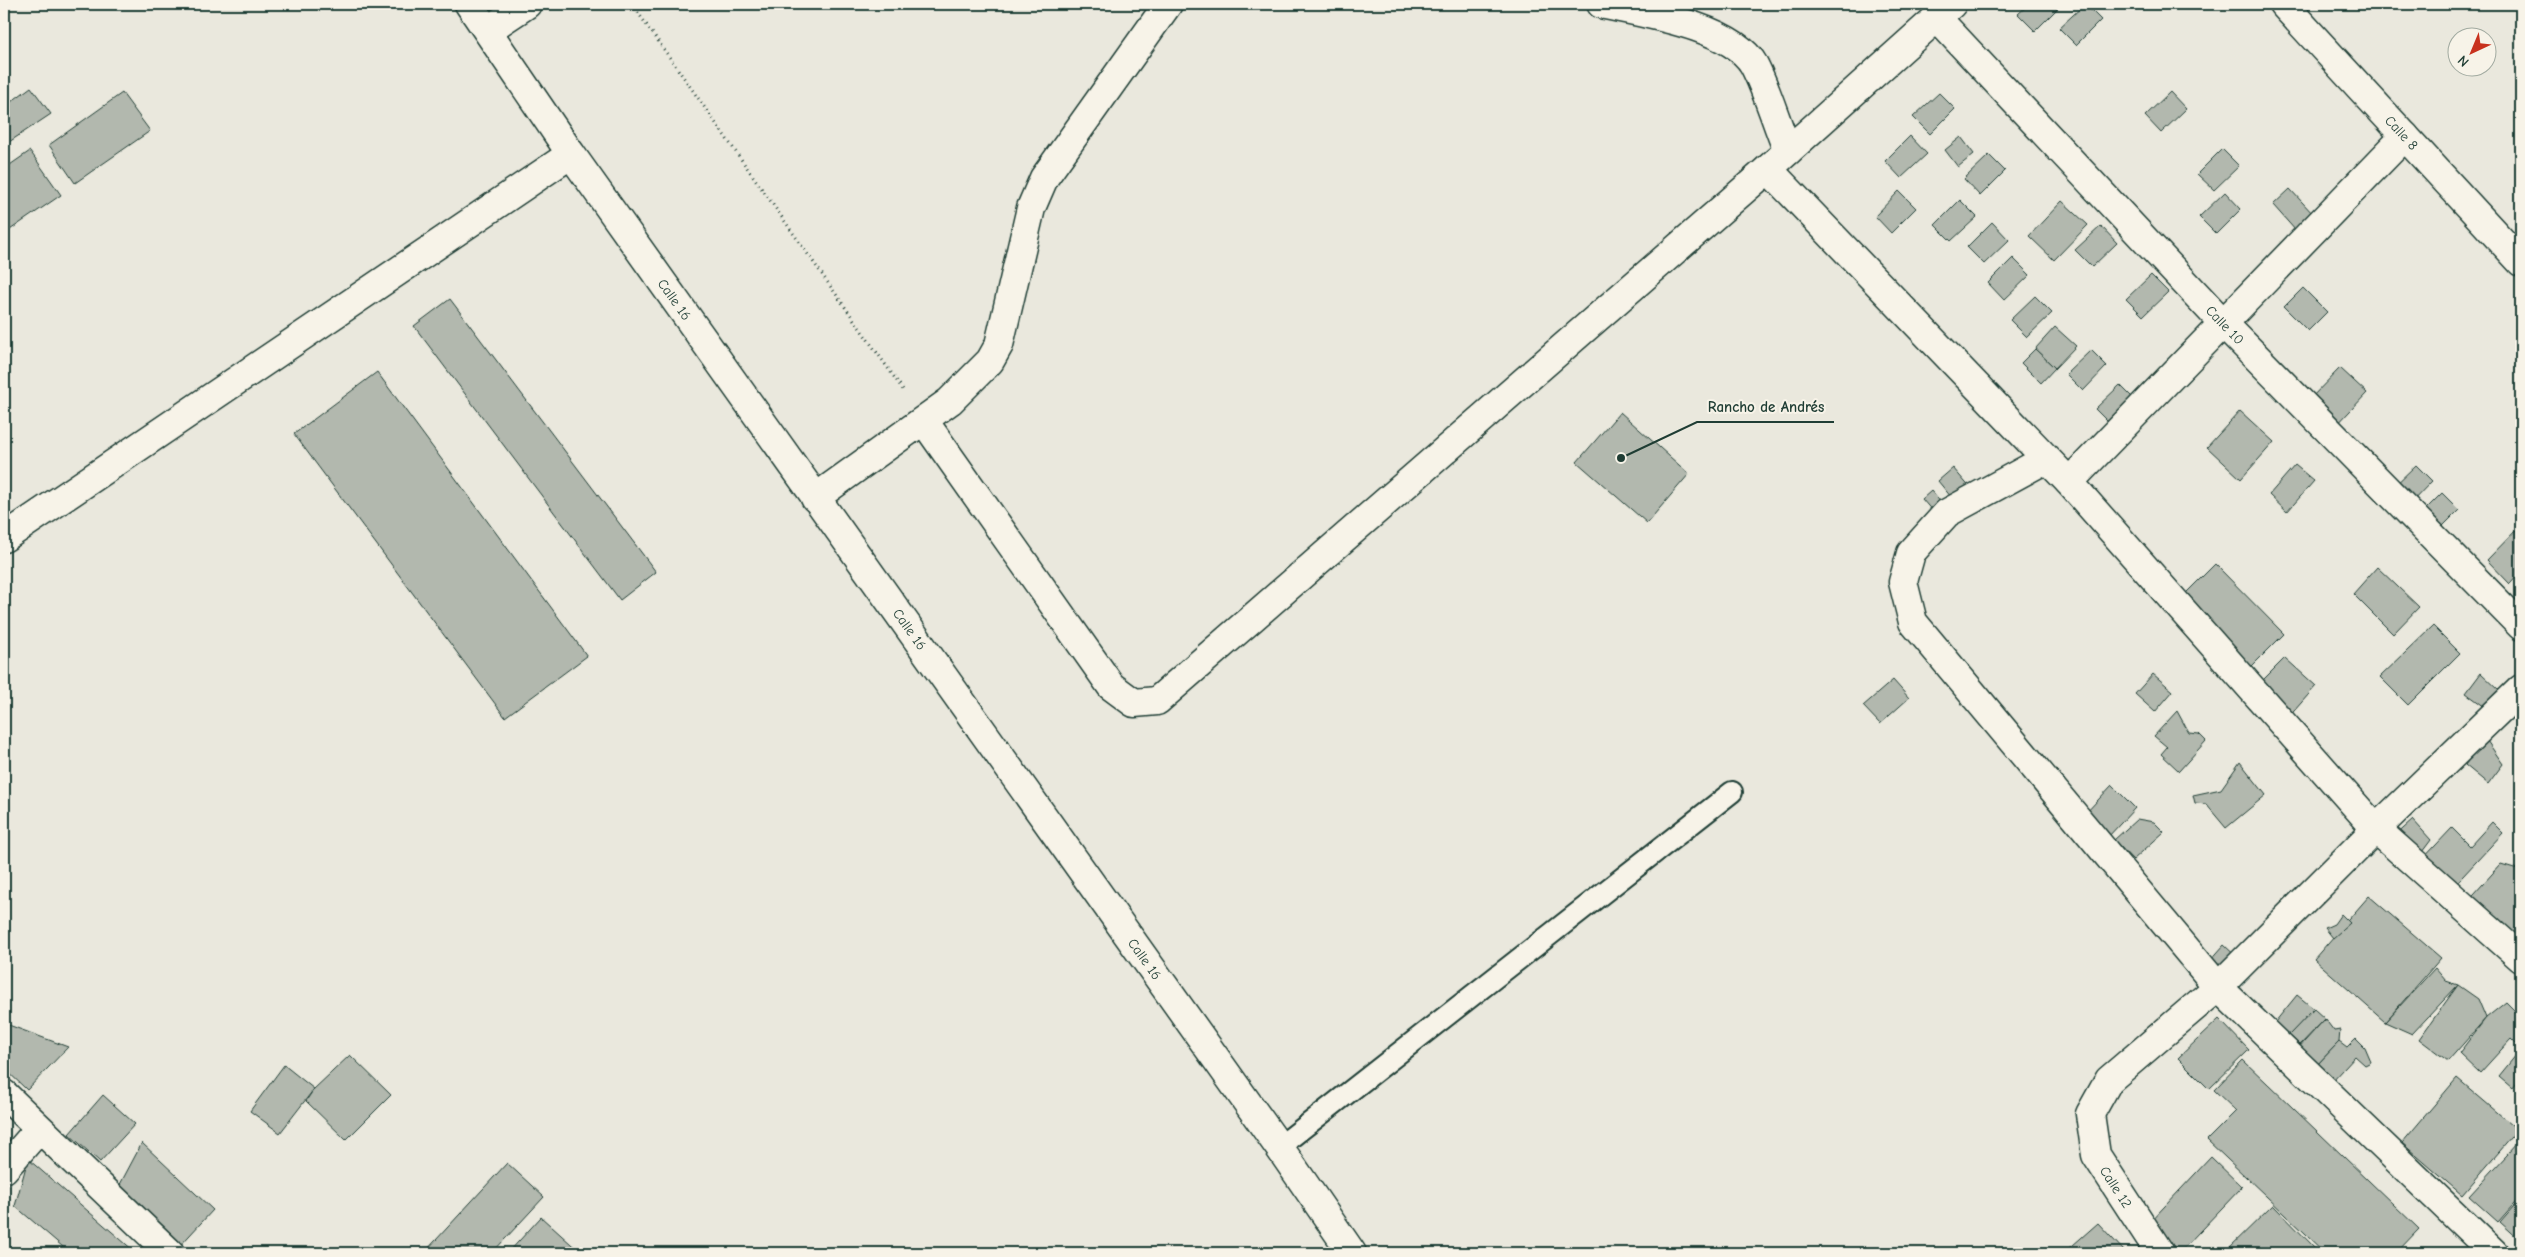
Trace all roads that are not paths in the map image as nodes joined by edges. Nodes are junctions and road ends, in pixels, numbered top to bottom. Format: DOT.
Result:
graph roads {
  1 [pos="469,4"];
  2 [pos="527,4"];
  3 [pos="1168,4"];
  4 [pos="1601,4"];
  5 [pos="2283,4"];
  6 [pos="1945,11"];
  7 [pos="488,30"];
  8 [pos="2406,136"];
  9 [pos="1788,151"];
  10 [pos="571,154"];
  11 [pos="1768,169"];
  12 [pos="2521,262"];
  13 [pos="2223,323"];
  14 [pos="914,427"];
  15 [pos="2046,459"];
  16 [pos="2069,482"];
  17 [pos="815,498"];
  18 [pos="4,538"];
  19 [pos="2521,626"];
  20 [pos="2521,689"];
  21 [pos="1732,792"];
  22 [pos="2376,829"];
  23 [pos="2521,958"];
  24 [pos="2218,987"];
  25 [pos="4,1094"];
  26 [pos="40,1129"];
  27 [pos="1279,1147"];
  28 [pos="4,1169"];
  29 [pos="170,1253"];
  30 [pos="1352,1253"];
  31 [pos="2160,1253"];
  32 [pos="2494,1253"];
  1 -- 7 [label="main road, Calle 16"];
  2 -- 7 [label="main road"];
  3 -- 14 [label="main road"];
  4 -- 9 [label="main road"];
  5 -- 8 [label="main road, Calle 8"];
  6 -- 9 [label="main road"];
  6 -- 13 [label="main road, Calle 10"];
  7 -- 10 [label="main road, Calle 16"];
  8 -- 12 [label="main road, Calle 8"];
  8 -- 13 [label="main road"];
  9 -- 11 [label="main road"];
  10 -- 17 [label="main road, Calle 16"];
  10 -- 18 [label="main road"];
  11 -- 14 [label="main road"];
  11 -- 15 [label="main road"];
  13 -- 16 [label="main road"];
  13 -- 19 [label="main road, Calle 10"];
  14 -- 17 [label="main road"];
  15 -- 16 [label="main road"];
  15 -- 24 [label="main road"];
  16 -- 22 [label="main road"];
  17 -- 27 [label="main road, Calle 16"];
  20 -- 22 [label="main road"];
  21 -- 27 [label="lane"];
  22 -- 23 [label="main road"];
  22 -- 24 [label="main road"];
  24 -- 31 [label="main road, Calle 12"];
  24 -- 32 [label="main road"];
  25 -- 26 [label="main road"];
  26 -- 28 [label="main road"];
  26 -- 29 [label="main road"];
  27 -- 30 [label="main road, Calle 16"];
}
